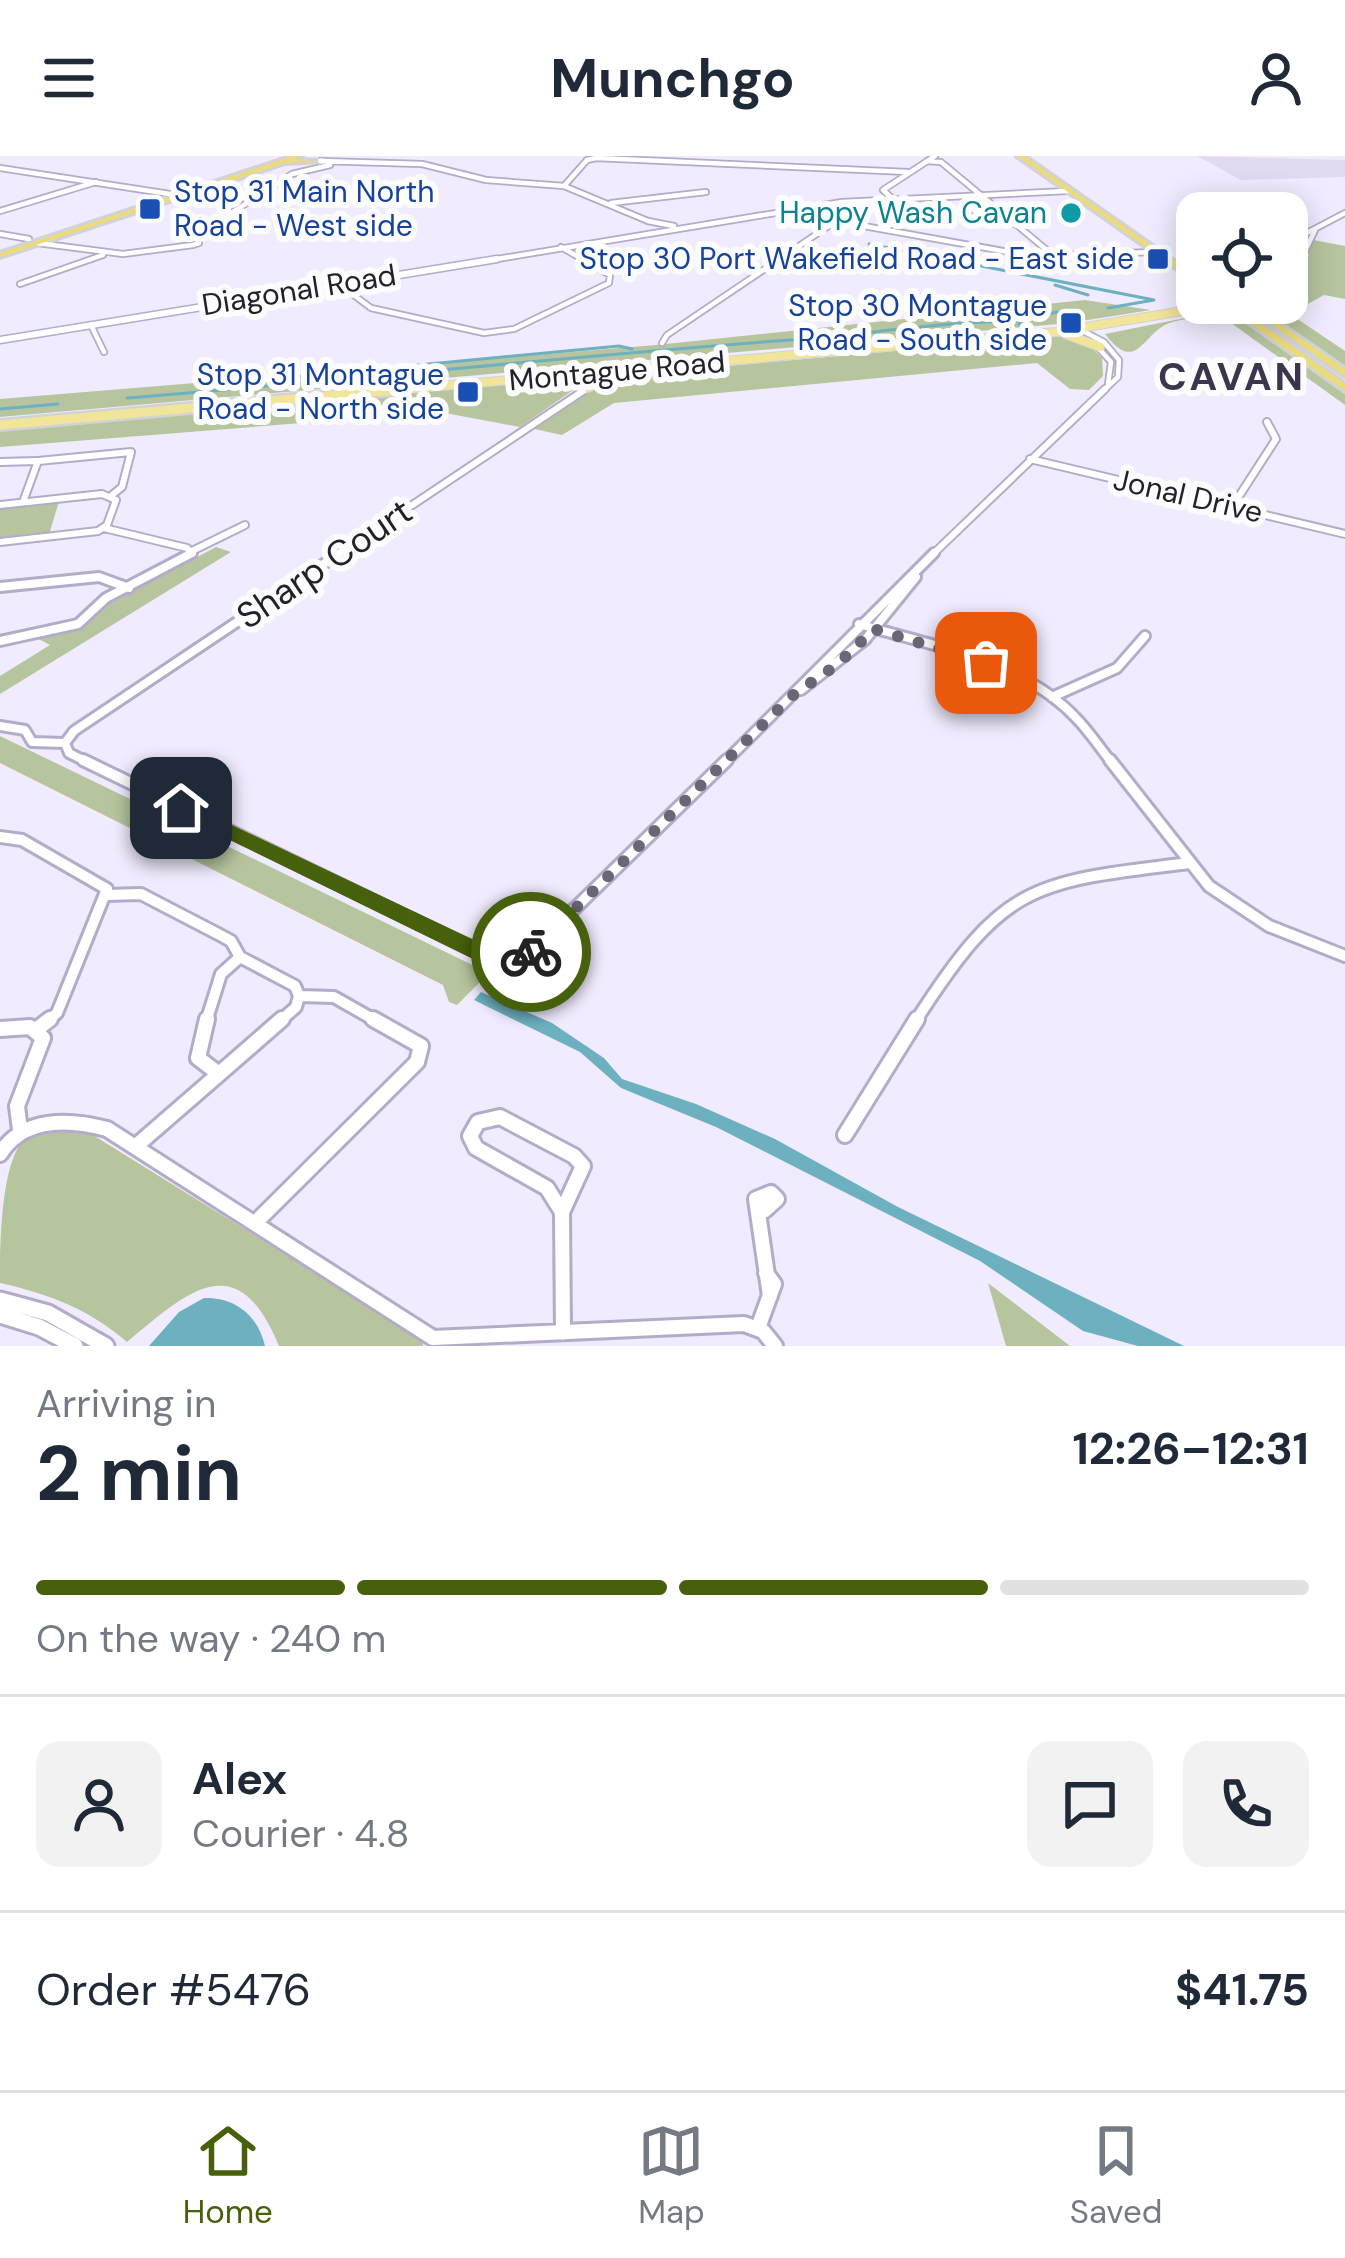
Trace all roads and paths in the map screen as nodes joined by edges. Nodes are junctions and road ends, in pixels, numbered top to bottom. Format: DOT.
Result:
graph roads {
  1 [pos="303,156"];
  2 [pos="935,156"];
  3 [pos="1020,156"];
  4 [pos="1030,156"];
  5 [pos="283,159"];
  6 [pos="320,161"];
  7 [pos="927,161"];
  8 [pos="334,163"];
  9 [pos="0,168"];
  10 [pos="1049,169"];
  11 [pos="908,172"];
  12 [pos="96,182"];
  13 [pos="564,186"];
  14 [pos="209,187"];
  15 [pos="1063,188"];
  16 [pos="157,191"];
  17 [pos="1046,191"];
  18 [pos="175,192"];
  19 [pos="706,192"];
  20 [pos="979,193"];
  21 [pos="889,196"];
  22 [pos="611,203"];
  23 [pos="1095,205"];
  24 [pos="816,207"];
  25 [pos="146,208"];
  26 [pos="0,211"];
  27 [pos="1345,211"];
  28 [pos="836,220"];
  29 [pos="648,221"];
  30 [pos="1015,224"];
  31 [pos="1316,227"];
  32 [pos="678,228"];
  33 [pos="662,229"];
  34 [pos="1308,232"];
  35 [pos="0,235"];
  36 [pos="62,235"];
  37 [pos="33,241"];
  38 [pos="598,241"];
  39 [pos="1308,244"];
  40 [pos="64,246"];
  41 [pos="561,247"];
  42 [pos="1159,249"];
  43 [pos="0,252"];
  44 [pos="109,253"];
  45 [pos="1054,256"];
  46 [pos="1176,258"];
  47 [pos="1176,263"];
  48 [pos="20,284"];
  49 [pos="339,284"];
  50 [pos="1176,311"];
  51 [pos="1176,314"];
  52 [pos="1162,318"];
  53 [pos="1108,322"];
  54 [pos="1257,324"];
  55 [pos="1275,324"];
  56 [pos="1279,324"];
  57 [pos="91,325"];
  58 [pos="1081,330"];
  59 [pos="1009,332"];
  60 [pos="1056,332"];
  61 [pos="1286,332"];
  62 [pos="1095,336"];
  63 [pos="0,340"];
  64 [pos="662,343"];
  65 [pos="1100,347"];
  66 [pos="104,352"];
  67 [pos="681,365"];
  68 [pos="1345,373"];
  69 [pos="526,379"];
  70 [pos="1108,384"];
  71 [pos="588,388"];
  72 [pos="1345,388"];
  73 [pos="1267,422"];
  74 [pos="0,423"];
  75 [pos="1030,459"];
  76 [pos="37,461"];
  77 [pos="0,462"];
  78 [pos="112,495"];
  79 [pos="22,502"];
  80 [pos="0,506"];
  81 [pos="1232,506"];
  82 [pos="245,525"];
  83 [pos="104,528"];
  84 [pos="1345,534"];
  85 [pos="0,542"];
  86 [pos="192,551"];
  87 [pos="918,572"];
  88 [pos="0,587"];
  89 [pos="129,588"];
  90 [pos="859,624"];
  91 [pos="874,629"];
  92 [pos="1145,636"];
  93 [pos="0,641"];
  94 [pos="793,695"];
  95 [pos="1052,697"];
  96 [pos="0,727"];
  97 [pos="65,743"];
  98 [pos="0,837"];
  99 [pos="1189,863"];
  100 [pos="106,895"];
  101 [pos="1345,956"];
  102 [pos="240,957"];
  103 [pos="299,996"];
  104 [pos="0,1029"];
  105 [pos="37,1030"];
  106 [pos="219,1074"];
  107 [pos="20,1130"];
  108 [pos="844,1136"];
  109 [pos="136,1146"];
  110 [pos="0,1154"];
  111 [pos="765,1210"];
  112 [pos="562,1212"];
  113 [pos="255,1223"];
  114 [pos="0,1300"];
  115 [pos="0,1315"];
  116 [pos="758,1328"];
  117 [pos="563,1333"];
  118 [pos="74,1346"];
  119 [pos="106,1346"];
  120 [pos="776,1346"];
  1 -- 5 [label="highway"];
  1 -- 6 [label="highway"];
  2 -- 7 [label="street"];
  3 -- 15 [label="highway"];
  4 -- 10 [label="highway"];
  5 -- 6 [label="highway"];
  5 -- 14 [label="highway"];
  5 -- 18 [label="highway"];
  6 -- 8 [label="street"];
  7 -- 11 [label="street"];
  7 -- 20 [label="street"];
  8 -- 13 [label="street"];
  8 -- 44 [label="street"];
  9 -- 12 [label="street"];
  10 -- 15 [label="highway"];
  10 -- 23 [label="highway"];
  11 -- 13 [label="street"];
  11 -- 21 [label="street"];
  12 -- 16 [label="street"];
  12 -- 26 [label="street"];
  13 -- 22 [label="street"];
  14 -- 18 [label="highway"];
  14 -- 25 [label="highway"];
  15 -- 17 [label="highway"];
  15 -- 23 [label="highway"];
  16 -- 18 [label="highway"];
  17 -- 20 [label="street, Diagonal Road"];
  17 -- 23 [label="highway"];
  18 -- 25 [label="highway"];
  18 -- 37 [label="highway"];
  19 -- 22 [label="street"];
  20 -- 21 [label="street, Diagonal Road"];
  20 -- 30 [label="street"];
  21 -- 24 [label="street, Diagonal Road"];
  21 -- 30 [label="street"];
  22 -- 29 [label="street"];
  23 -- 42 [label="highway"];
  24 -- 28 [label="street"];
  24 -- 32 [label="street, Diagonal Road"];
  25 -- 36 [label="highway"];
  27 -- 31 [label="street"];
  28 -- 45 [label="street"];
  28 -- 64 [label="street"];
  29 -- 32 [label="street"];
  29 -- 33 [label="street"];
  30 -- 45 [label="street"];
  31 -- 34 [label="street"];
  31 -- 39 [label="street"];
  32 -- 33 [label="street, Diagonal Road"];
  32 -- 38 [label="street, Diagonal Road"];
  33 -- 38 [label="street, Diagonal Road"];
  35 -- 37 [label="street"];
  36 -- 37 [label="highway"];
  36 -- 40 [label="highway"];
  37 -- 40 [label="street"];
  37 -- 43 [label="highway"];
  38 -- 41 [label="street, Diagonal Road"];
  40 -- 44 [label="street"];
  41 -- 49 [label="street, Diagonal Road"];
  41 -- 49 [label="street"];
  42 -- 45 [label="street"];
  42 -- 46 [label="highway"];
  42 -- 47 [label="highway"];
  44 -- 48 [label="street"];
  49 -- 57 [label="street, Diagonal Road"];
  50 -- 53 [label="main road, Montague Road"];
  51 -- 52 [label="main road, Montague Road"];
  52 -- 58 [label="main road, Montague Road"];
  52 -- 62 [label="main road"];
  53 -- 58 [label="main road"];
  53 -- 59 [label="main road, Montague Road"];
  54 -- 72 [label="highway"];
  55 -- 61 [label="highway"];
  56 -- 61 [label="highway"];
  57 -- 63 [label="street, Diagonal Road"];
  57 -- 66 [label="street"];
  58 -- 59 [label="main road"];
  58 -- 60 [label="main road, Montague Road"];
  58 -- 62 [label="street"];
  58 -- 65 [label="street"];
  59 -- 74 [label="main road, Montague Road"];
  60 -- 65 [label="main road"];
  60 -- 67 [label="main road, Montague Road"];
  61 -- 68 [label="highway"];
  62 -- 70 [label="street"];
  65 -- 70 [label="street"];
  67 -- 69 [label="main road, Montague Road"];
  67 -- 71 [label="main road"];
  69 -- 71 [label="main road"];
  69 -- 74 [label="main road, Montague Road"];
  70 -- 75 [label="street"];
  71 -- 97 [label="street, Sharp Court"];
  73 -- 81 [label="street"];
  75 -- 81 [label="street, Jonal Drive"];
  75 -- 87 [label="street"];
  76 -- 77 [label="street"];
  76 -- 78 [label="street"];
  76 -- 79 [label="street"];
  78 -- 79 [label="street"];
  78 -- 83 [label="street"];
  79 -- 80 [label="street"];
  81 -- 84 [label="street, Jonal Drive"];
  82 -- 86 [label="street"];
  83 -- 85 [label="street"];
  83 -- 86 [label="street"];
  86 -- 89 [label="street"];
  87 -- 90 [label="street"];
  87 -- 91 [label="street"];
  88 -- 89 [label="street"];
  89 -- 93 [label="street"];
  90 -- 91 [label="street"];
  90 -- 94 [label="street"];
  91 -- 94 [label="street"];
  91 -- 95 [label="street"];
  92 -- 95 [label="street"];
  94 -- 97 [label="street"];
  95 -- 99 [label="street"];
  96 -- 97 [label="street"];
  98 -- 100 [label="street"];
  99 -- 101 [label="street"];
  99 -- 108 [label="street"];
  100 -- 102 [label="street"];
  100 -- 105 [label="street"];
  102 -- 103 [label="street"];
  102 -- 106 [label="street"];
  103 -- 106 [label="street"];
  103 -- 113 [label="street"];
  104 -- 105 [label="street"];
  105 -- 107 [label="street"];
  106 -- 109 [label="street"];
  107 -- 109 [label="street"];
  107 -- 110 [label="street"];
  109 -- 113 [label="street"];
  111 -- 116 [label="street"];
  112 -- 112 [label="street"];
  112 -- 117 [label="street"];
  113 -- 117 [label="street"];
  114 -- 119 [label="street"];
  115 -- 118 [label="street"];
  116 -- 117 [label="street"];
  116 -- 120 [label="street"];
}
